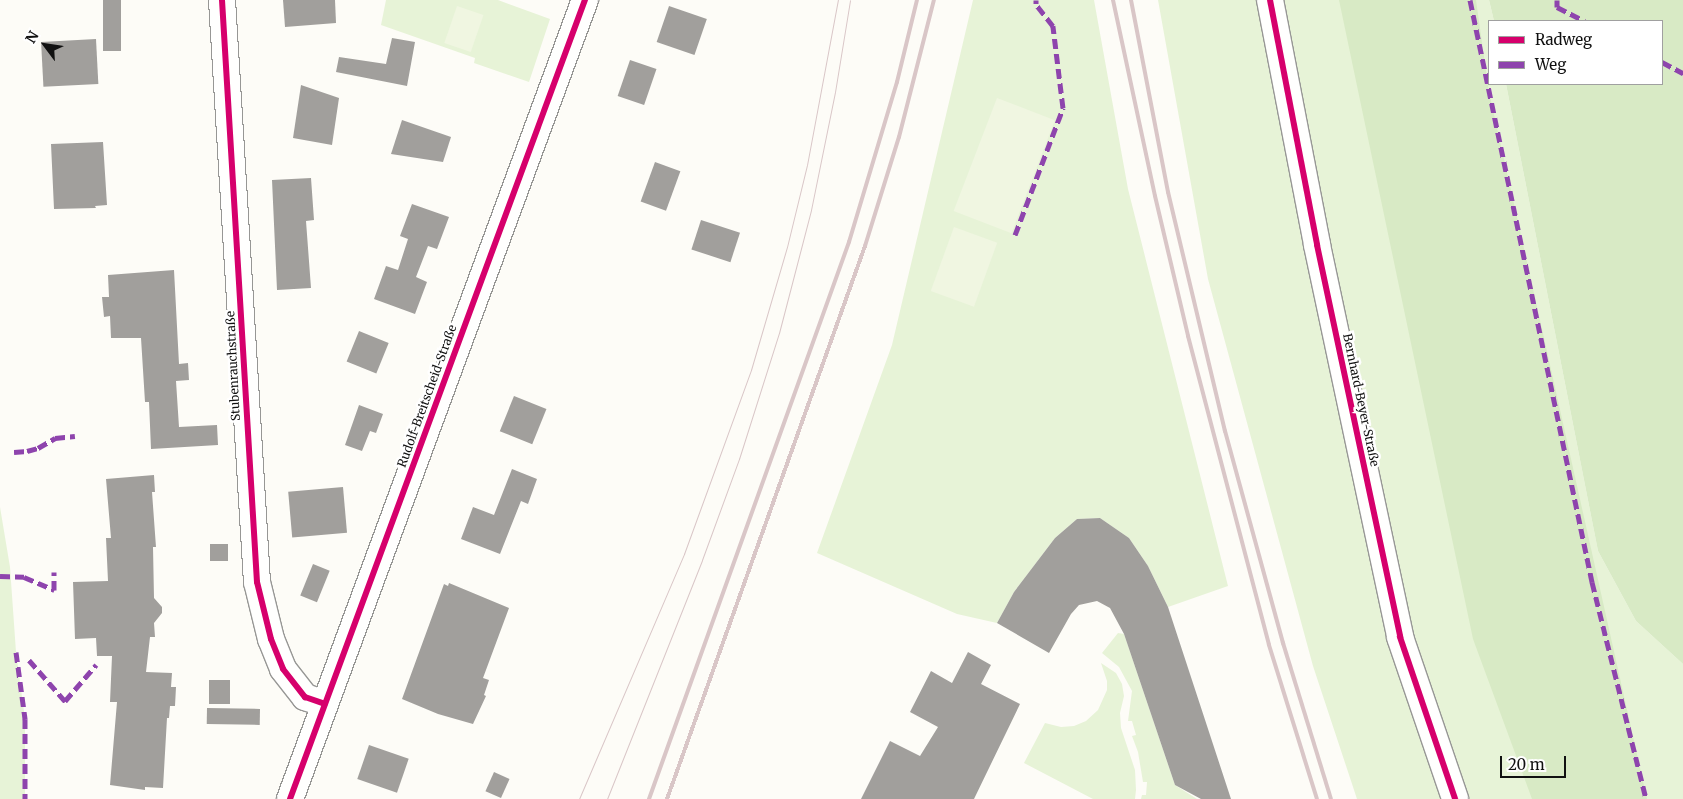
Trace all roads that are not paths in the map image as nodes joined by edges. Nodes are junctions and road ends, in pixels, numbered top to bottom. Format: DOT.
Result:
graph roads {
  1 [pos="222,0"];
  2 [pos="585,0"];
  3 [pos="1270,0"];
  4 [pos="325,704"];
  5 [pos="290,799"];
  6 [pos="1455,799"];
  1 -- 4 [label="street, Stubenrauchstraße"];
  2 -- 4 [label="street, Rudolf-Breitscheid-Straße"];
  3 -- 6 [label="street, Bernhard-Beyer-Straße"];
  4 -- 5 [label="street, Rudolf-Breitscheid-Straße"];
}
